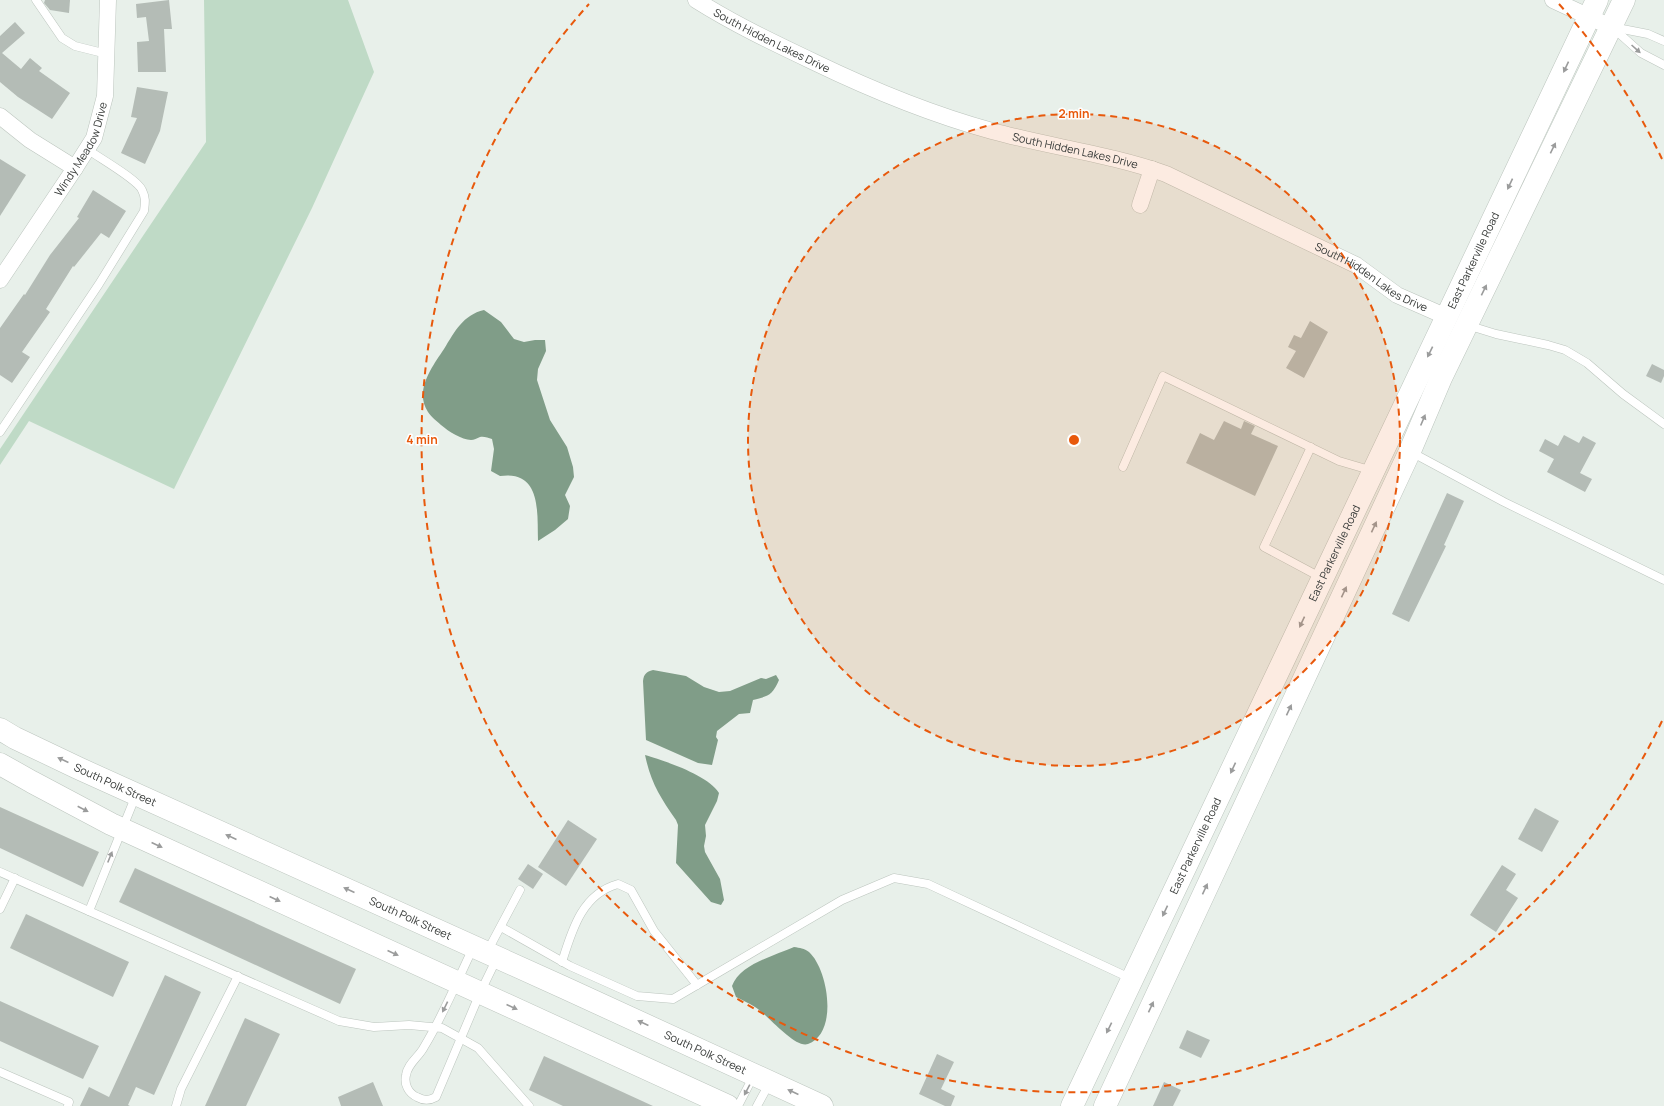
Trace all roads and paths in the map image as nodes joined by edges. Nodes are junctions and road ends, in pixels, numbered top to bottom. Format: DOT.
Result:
graph roads {
  1 [pos="36,0"];
  2 [pos="108,0"];
  3 [pos="696,0"];
  4 [pos="1553,0"];
  5 [pos="1624,0"];
  6 [pos="1594,8"];
  7 [pos="1611,27"];
  8 [pos="1664,41"];
  9 [pos="107,54"];
  10 [pos="1664,65"];
  11 [pos="2,122"];
  12 [pos="87,150"];
  13 [pos="75,168"];
  14 [pos="1152,169"];
  15 [pos="1140,205"];
  16 [pos="0,280"];
  17 [pos="1457,321"];
  18 [pos="1664,424"];
  19 [pos="0,432"];
  20 [pos="1311,448"];
  21 [pos="1410,451"];
  22 [pos="1123,467"];
  23 [pos="1374,471"];
  24 [pos="1396,481"];
  25 [pos="1323,578"];
  26 [pos="1664,580"];
  27 [pos="0,729"];
  28 [pos="1249,733"];
  29 [pos="1272,745"];
  30 [pos="0,764"];
  31 [pos="136,794"];
  32 [pos="122,828"];
  33 [pos="0,872"];
  34 [pos="15,878"];
  35 [pos="520,890"];
  36 [pos="0,909"];
  37 [pos="89,911"];
  38 [pos="501,927"];
  39 [pos="486,952"];
  40 [pos="562,962"];
  41 [pos="238,976"];
  42 [pos="1132,980"];
  43 [pos="457,982"];
  44 [pos="697,985"];
  45 [pos="480,993"];
  46 [pos="435,1028"];
  47 [pos="462,1038"];
  48 [pos="0,1072"];
  49 [pos="762,1078"];
  50 [pos="68,1106"];
  51 [pos="176,1106"];
  52 [pos="528,1106"];
  53 [pos="728,1106"];
  54 [pos="738,1106"];
  55 [pos="757,1106"];
  56 [pos="822,1106"];
  57 [pos="1072,1106"];
  58 [pos="1105,1106"];
  1 -- 9 [label="lane"];
  2 -- 9 [label="street, Windy Meadow Drive"];
  3 -- 14 [label="street, South Hidden Lakes Drive"];
  4 -- 6 [label="street"];
  5 -- 7 [label="main road, East Parkerville Road"];
  6 -- 7 [label="street"];
  6 -- 17 [label="main road, East Parkerville Road, one-way"];
  7 -- 8 [label="lane"];
  7 -- 10 [label="lane, one-way"];
  17 -- 7 [label="main road, East Parkerville Road, one-way"];
  9 -- 12 [label="street, Windy Meadow Drive"];
  11 -- 13 [label="street"];
  12 -- 13 [label="street, Windy Meadow Drive"];
  12 -- 19 [label="lane"];
  13 -- 16 [label="street, Windy Meadow Drive"];
  14 -- 15 [label="street"];
  14 -- 17 [label="street, South Hidden Lakes Drive"];
  17 -- 18 [label="lane"];
  21 -- 17 [label="main road, East Parkerville Road, one-way"];
  17 -- 23 [label="main road, East Parkerville Road, one-way"];
  20 -- 22 [label="lane"];
  20 -- 23 [label="lane"];
  20 -- 25 [label="lane"];
  21 -- 24 [label="main road, East Parkerville Road"];
  21 -- 26 [label="lane"];
  23 -- 24 [label="main road"];
  23 -- 25 [label="main road, East Parkerville Road"];
  29 -- 24 [label="main road, East Parkerville Road, one-way"];
  25 -- 28 [label="main road, East Parkerville Road, one-way"];
  31 -- 27 [label="main road, South Polk Street, one-way"];
  28 -- 29 [label="main road"];
  28 -- 42 [label="main road, East Parkerville Road, one-way"];
  58 -- 29 [label="main road, East Parkerville Road, one-way"];
  30 -- 32 [label="main road, one-way"];
  31 -- 32 [label="lane"];
  39 -- 31 [label="main road, South Polk Street, one-way"];
  37 -- 32 [label="lane, one-way"];
  32 -- 43 [label="main road, one-way"];
  33 -- 34 [label="lane"];
  34 -- 36 [label="lane"];
  34 -- 37 [label="lane"];
  35 -- 38 [label="lane"];
  37 -- 41 [label="lane"];
  38 -- 39 [label="lane"];
  38 -- 40 [label="lane"];
  39 -- 43 [label="lane"];
  39 -- 45 [label="lane"];
  49 -- 39 [label="main road, South Polk Street, one-way"];
  40 -- 44 [label="lane"];
  40 -- 44 [label="lane"];
  41 -- 46 [label="lane"];
  41 -- 51 [label="lane"];
  42 -- 44 [label="lane"];
  42 -- 57 [label="main road, East Parkerville Road, one-way"];
  43 -- 45 [label="main road"];
  43 -- 46 [label="lane, one-way"];
  45 -- 47 [label="lane"];
  45 -- 53 [label="main road, one-way"];
  46 -- 47 [label="lane"];
  46 -- 47 [label="lane"];
  47 -- 52 [label="lane"];
  48 -- 50 [label="lane"];
  49 -- 54 [label="lane, one-way"];
  49 -- 55 [label="lane"];
  56 -- 49 [label="main road, South Polk Street, one-way"];
}
